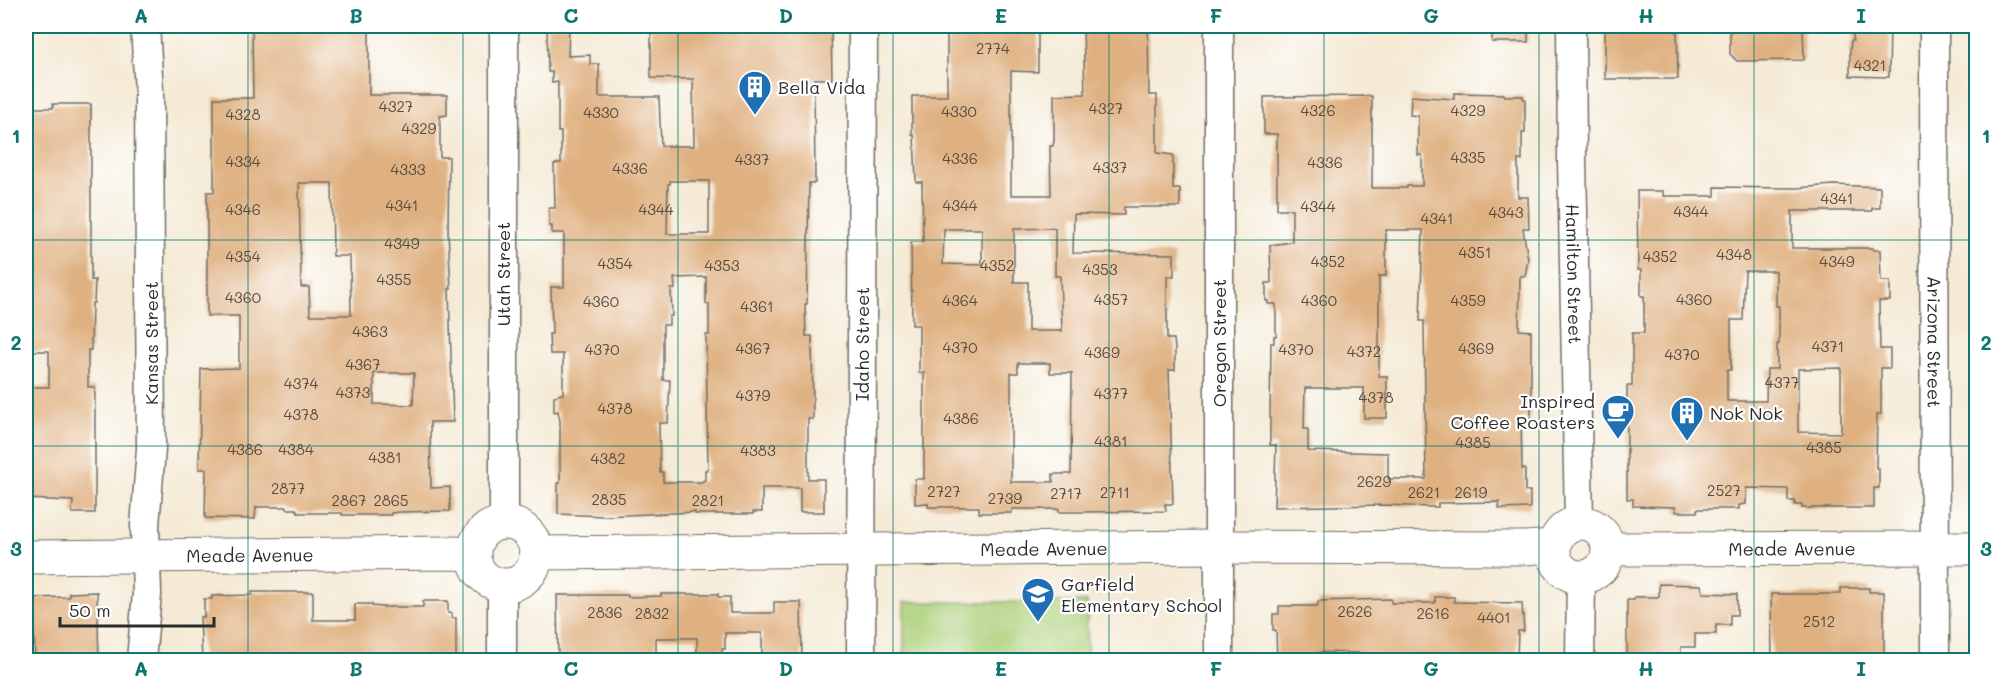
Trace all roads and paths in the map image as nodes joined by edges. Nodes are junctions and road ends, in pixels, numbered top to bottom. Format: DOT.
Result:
graph roads {
  1 [pos="145,26"];
  2 [pos="504,26"];
  3 [pos="863,26"];
  4 [pos="1219,26"];
  5 [pos="1571,26"];
  6 [pos="1934,26"];
  7 [pos="1579,522"];
  8 [pos="504,523"];
  9 [pos="1553,546"];
  10 [pos="1218,547"];
  11 [pos="1934,548"];
  12 [pos="1977,548"];
  13 [pos="1609,549"];
  14 [pos="861,550"];
  15 [pos="536,553"];
  16 [pos="474,554"];
  17 [pos="26,557"];
  18 [pos="145,557"];
  19 [pos="1581,577"];
  20 [pos="502,585"];
  21 [pos="141,660"];
  22 [pos="502,660"];
  23 [pos="861,660"];
  24 [pos="1219,660"];
  25 [pos="1580,660"];
  26 [pos="1935,660"];
  1 -- 18 [label="street, Kansas Street"];
  2 -- 8 [label="street, Utah Street"];
  3 -- 14 [label="street, Idaho Street"];
  4 -- 10 [label="street, Oregon Street"];
  5 -- 7 [label="street, Hamilton Street"];
  6 -- 11 [label="street, Arizona Street"];
  7 -- 9 [label="main road"];
  7 -- 13 [label="main road"];
  8 -- 15 [label="main road"];
  8 -- 16 [label="main road"];
  9 -- 10 [label="main road, Meade Avenue"];
  9 -- 19 [label="main road"];
  10 -- 14 [label="main road, Meade Avenue"];
  10 -- 24 [label="street, Oregon Street"];
  11 -- 12 [label="main road, Meade Avenue"];
  11 -- 13 [label="main road, Meade Avenue"];
  11 -- 26 [label="street, Arizona Street"];
  13 -- 19 [label="main road"];
  14 -- 15 [label="main road, Meade Avenue"];
  14 -- 23 [label="street, Idaho Street"];
  15 -- 20 [label="main road"];
  16 -- 18 [label="main road, Meade Avenue"];
  16 -- 20 [label="main road"];
  17 -- 18 [label="main road, Meade Avenue"];
  18 -- 21 [label="street, Kansas Street"];
  19 -- 25 [label="street"];
  20 -- 22 [label="street"];
}
